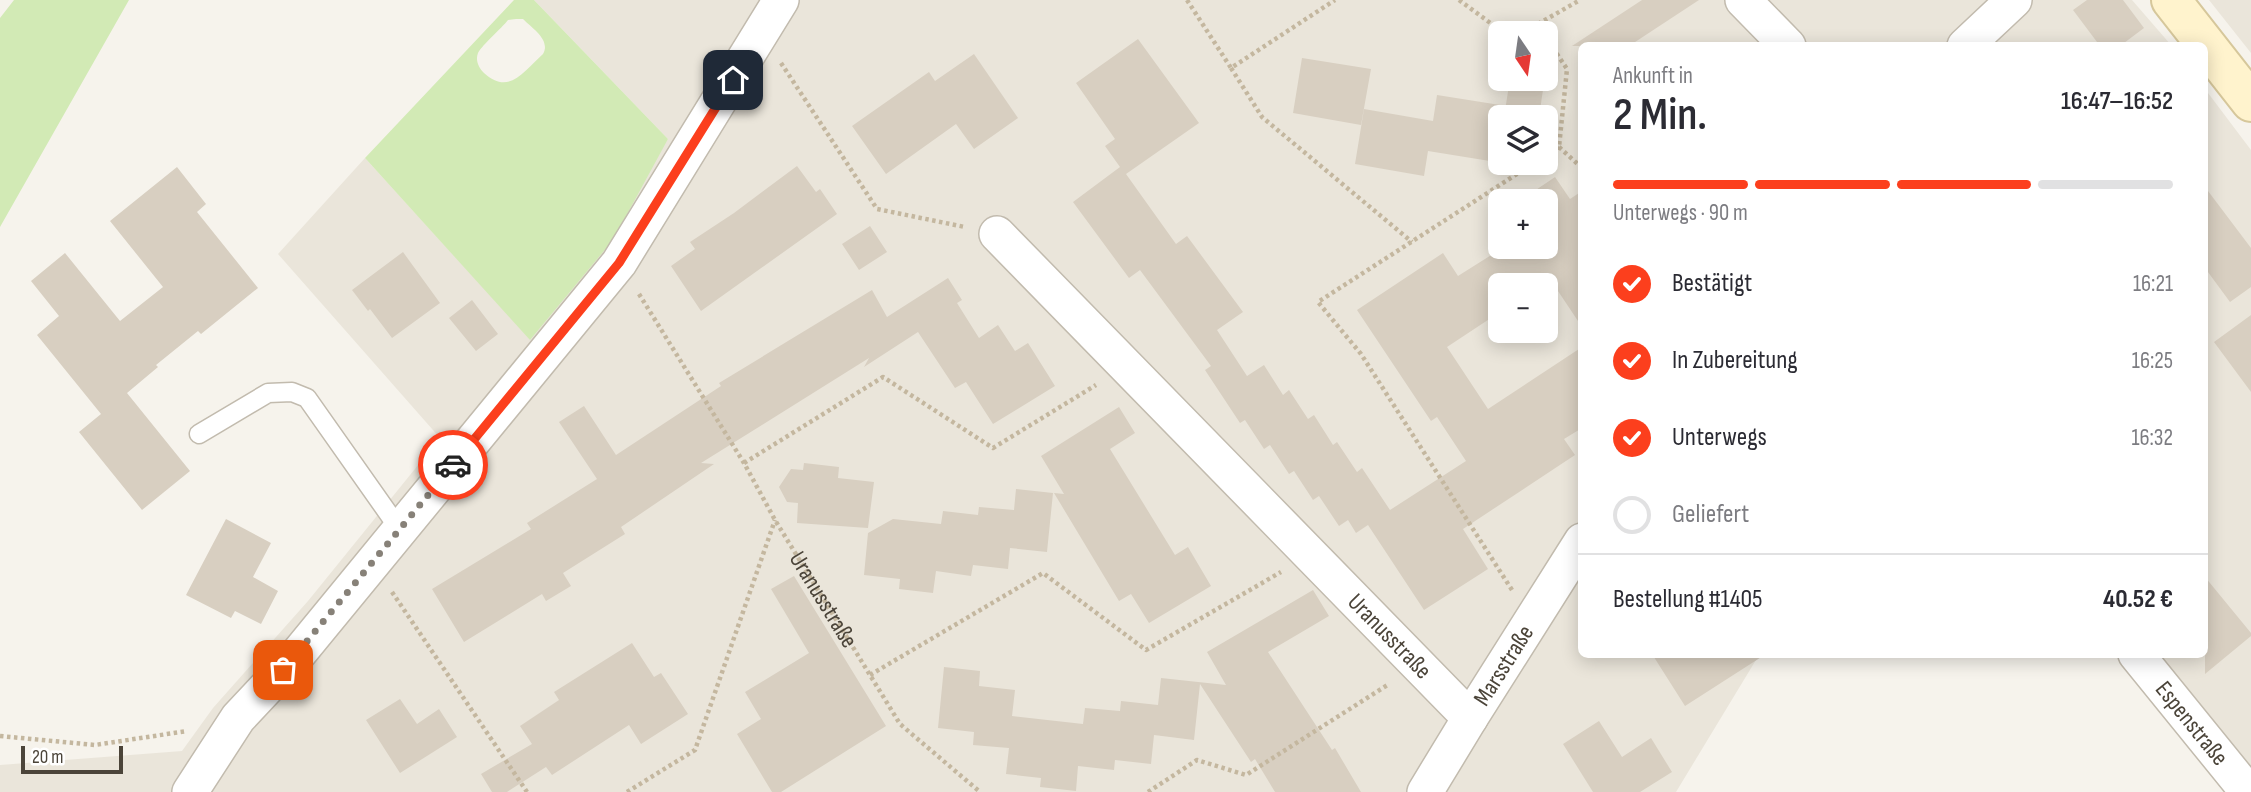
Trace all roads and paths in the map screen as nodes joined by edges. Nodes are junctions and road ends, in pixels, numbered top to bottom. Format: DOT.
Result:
graph roads {
  1 [pos="781,0"];
  2 [pos="1187,0"];
  3 [pos="1335,0"];
  4 [pos="1459,0"];
  5 [pos="1580,0"];
  6 [pos="1743,0"];
  7 [pos="2014,0"];
  8 [pos="2173,1"];
  9 [pos="1488,21"];
  10 [pos="1543,21"];
  11 [pos="761,33"];
  12 [pos="1784,42"];
  13 [pos="1969,42"];
  14 [pos="2205,42"];
  15 [pos="2208,46"];
  16 [pos="1558,55"];
  17 [pos="1231,68"];
  18 [pos="2251,102"];
  19 [pos="1559,147"];
  20 [pos="1578,164"];
  21 [pos="1515,175"];
  22 [pos="997,234"];
  23 [pos="1412,242"];
  24 [pos="619,263"];
  25 [pos="1126,366"];
  26 [pos="199,434"];
  27 [pos="744,463"];
  28 [pos="775,520"];
  29 [pos="400,530"];
  30 [pos="1578,547"];
  31 [pos="1310,555"];
  32 [pos="372,562"];
  33 [pos="1532,622"];
  34 [pos="2139,658"];
  35 [pos="1418,665"];
  36 [pos="870,675"];
  37 [pos="239,718"];
  38 [pos="1469,718"];
  39 [pos="0,736"];
  40 [pos="190,792"];
  41 [pos="527,792"];
  42 [pos="627,792"];
  43 [pos="980,792"];
  44 [pos="1148,792"];
  45 [pos="1425,792"];
  46 [pos="2249,792"];
  1 -- 11 [label="street"];
  2 -- 17 [label="path"];
  3 -- 17 [label="path"];
  4 -- 9 [label="path"];
  5 -- 10 [label="path"];
  6 -- 12 [label="street"];
  7 -- 13 [label="street"];
  8 -- 14 [label="main road"];
  11 -- 22 [label="path"];
  11 -- 24 [label="street"];
  15 -- 18 [label="main road"];
  16 -- 19 [label="path"];
  17 -- 23 [label="path"];
  19 -- 20 [label="path"];
  21 -- 23 [label="path"];
  22 -- 25 [label="street, Uranusstraße"];
  23 -- 33 [label="path"];
  24 -- 27 [label="path, Uranusstraße"];
  24 -- 29 [label="street"];
  25 -- 27 [label="path"];
  25 -- 31 [label="street, Uranusstraße"];
  26 -- 29 [label="lane"];
  27 -- 28 [label="path, Uranusstraße"];
  28 -- 36 [label="path, Uranusstraße"];
  28 -- 42 [label="path"];
  29 -- 32 [label="street"];
  30 -- 33 [label="street, Marsstraße"];
  31 -- 35 [label="street, Uranusstraße"];
  31 -- 36 [label="path, Uranusstraße"];
  32 -- 37 [label="street"];
  32 -- 41 [label="path"];
  33 -- 38 [label="street, Marsstraße"];
  34 -- 46 [label="street, Espenstraße"];
  35 -- 38 [label="street, Uranusstraße"];
  35 -- 44 [label="path"];
  36 -- 43 [label="path"];
  37 -- 39 [label="path"];
  37 -- 40 [label="street"];
  38 -- 45 [label="street, Marsstraße"];
}
